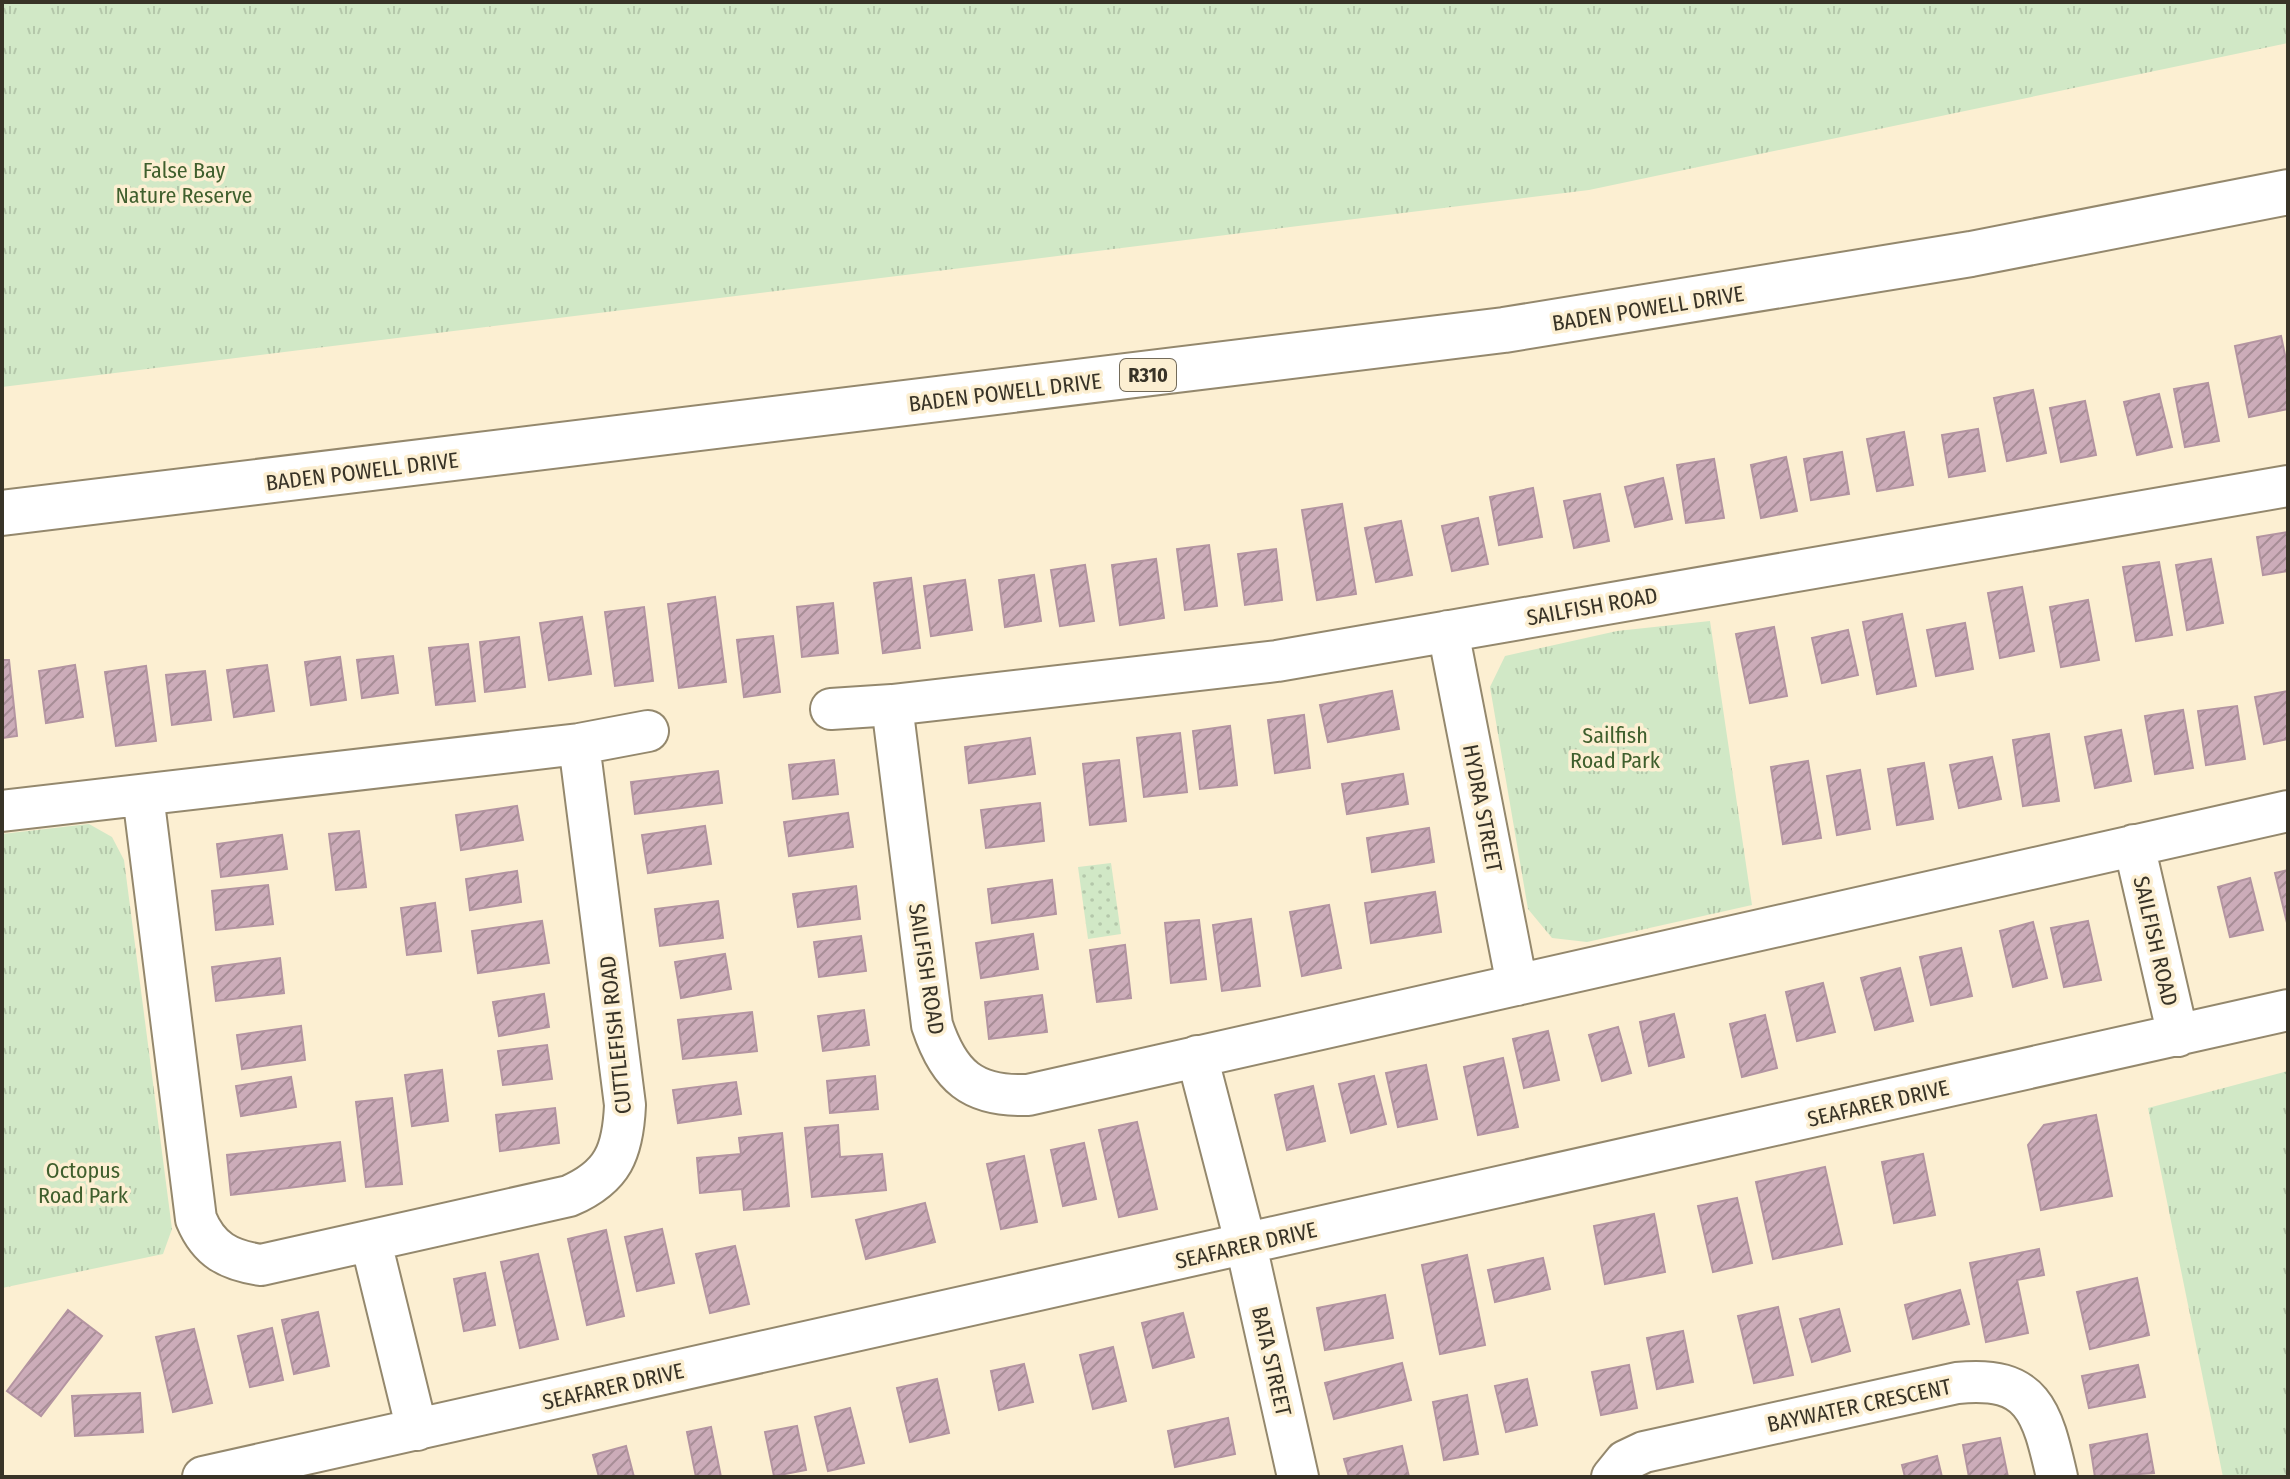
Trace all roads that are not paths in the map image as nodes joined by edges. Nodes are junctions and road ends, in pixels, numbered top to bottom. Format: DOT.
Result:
graph roads {
  1 [pos="2288,192"];
  2 [pos="2288,486"];
  3 [pos="2,513"];
  4 [pos="1448,631"];
  5 [pos="892,705"];
  6 [pos="831,709"];
  7 [pos="648,731"];
  8 [pos="579,744"];
  9 [pos="143,795"];
  10 [pos="2,811"];
  11 [pos="2288,811"];
  12 [pos="2134,845"];
  13 [pos="1517,985"];
  14 [pos="2288,1010"];
  15 [pos="2178,1036"];
  16 [pos="1197,1056"];
  17 [pos="371,1242"];
  18 [pos="1246,1245"];
  19 [pos="417,1430"];
  20 [pos="203,1477"];
  21 [pos="1298,1477"];
  22 [pos="1612,1477"];
  23 [pos="2057,1477"];
  1 -- 3 [label="main road, BADEN POWELL DRIVE / R310"];
  2 -- 4 [label="street, SAILFISH ROAD"];
  4 -- 5 [label="street, SAILFISH ROAD"];
  4 -- 13 [label="street, HYDRA STREET"];
  5 -- 6 [label="street, SAILFISH ROAD"];
  5 -- 16 [label="street, SAILFISH ROAD"];
  7 -- 8 [label="street"];
  8 -- 9 [label="street"];
  8 -- 17 [label="street, CUTTLEFISH ROAD"];
  9 -- 10 [label="street"];
  9 -- 17 [label="street, CUTTLEFISH ROAD"];
  11 -- 12 [label="street, SAILFISH ROAD"];
  12 -- 13 [label="street, SAILFISH ROAD"];
  12 -- 15 [label="street, SAILFISH ROAD"];
  13 -- 16 [label="street, SAILFISH ROAD"];
  14 -- 15 [label="street, SEAFARER DRIVE"];
  15 -- 18 [label="street, SEAFARER DRIVE"];
  16 -- 18 [label="street"];
  17 -- 19 [label="street"];
  18 -- 19 [label="street, SEAFARER DRIVE"];
  18 -- 21 [label="street, BATA STREET"];
  19 -- 20 [label="street, SEAFARER DRIVE"];
  22 -- 23 [label="street, BAYWATER CRESCENT"];
}
